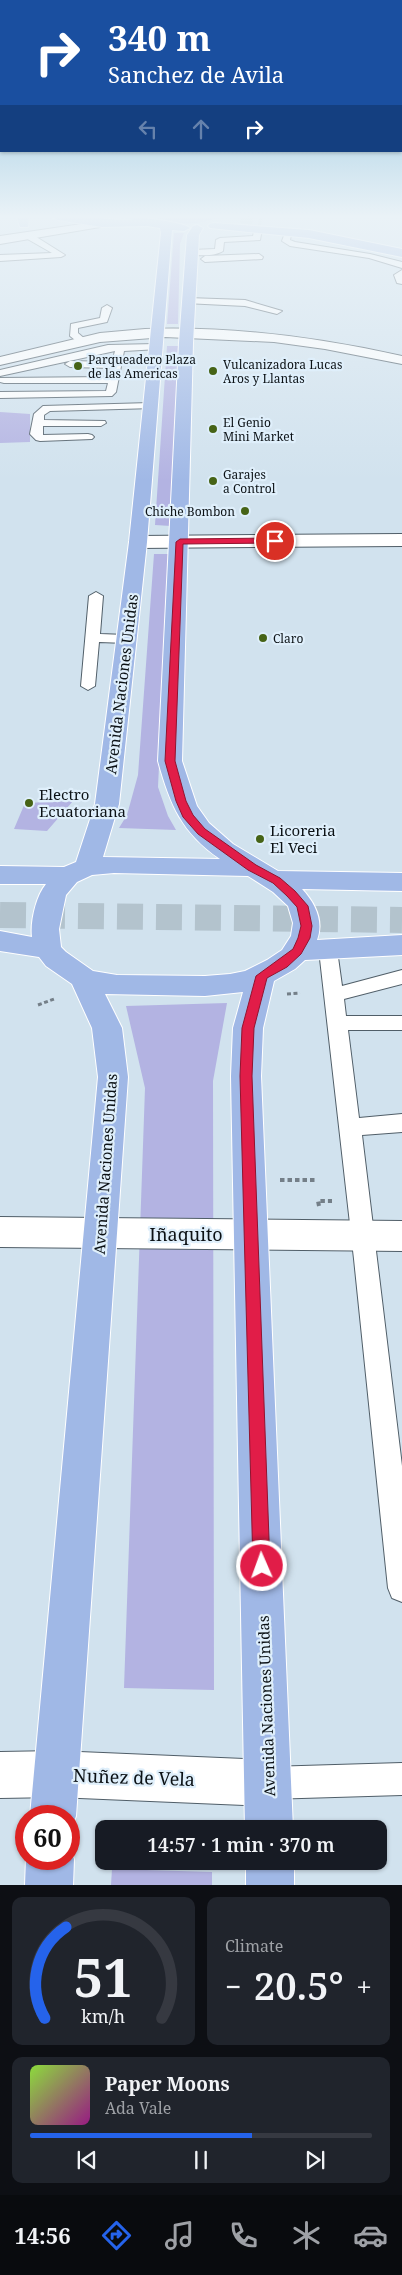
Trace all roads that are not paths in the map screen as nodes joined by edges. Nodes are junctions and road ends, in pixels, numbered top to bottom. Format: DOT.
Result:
graph roads {
  1 [pos="161,305"];
  2 [pos="188,305"];
  3 [pos="252,305"];
  4 [pos="107,308"];
  5 [pos="277,312"];
  6 [pos="186,333"];
  7 [pos="157,340"];
  8 [pos="82,342"];
  9 [pos="120,348"];
  10 [pos="402,360"];
  11 [pos="44,363"];
  12 [pos="0,364"];
  13 [pos="116,365"];
  14 [pos="0,380"];
  15 [pos="113,380"];
  16 [pos="0,395"];
  17 [pos="150,406"];
  18 [pos="38,423"];
  19 [pos="101,423"];
  20 [pos="88,438"];
  21 [pos="402,540"];
  22 [pos="138,542"];
  23 [pos="180,542"];
  24 [pos="96,596"];
  25 [pos="92,638"];
  26 [pos="126,639"];
  27 [pos="88,686"];
  28 [pos="252,868"];
  29 [pos="78,871"];
  30 [pos="0,875"];
  31 [pos="277,880"];
  32 [pos="402,882"];
  33 [pos="0,941"];
  34 [pos="402,946"];
  35 [pos="48,948"];
  36 [pos="328,950"];
  37 [pos="297,951"];
  38 [pos="402,977"];
  39 [pos="83,978"];
  40 [pos="273,985"];
  41 [pos="333,995"];
  42 [pos="336,1022"];
  43 [pos="402,1022"];
  44 [pos="402,1124"];
  45 [pos="349,1128"];
  46 [pos="0,1232"];
  47 [pos="100,1233"];
  48 [pos="252,1234"];
  49 [pos="363,1235"];
  50 [pos="402,1236"];
  51 [pos="402,1588"];
  52 [pos="0,1775"];
  53 [pos="402,1779"];
  54 [pos="268,1783"];
  55 [pos="55,1795"];
  56 [pos="269,1820"];
  57 [pos="50,1870"];
  58 [pos="270,1870"];
  59 [pos="49,1885"];
  60 [pos="270,1885"];
  1 -- 7 [label="main road, Avenida Naciones Unidas"];
  2 -- 6 [label="main road"];
  3 -- 5 [label="lane"];
  4 -- 8 [label="lane"];
  6 -- 7 [label="street"];
  6 -- 10 [label="street"];
  6 -- 23 [label="main road"];
  7 -- 8 [label="street"];
  7 -- 9 [label="lane"];
  7 -- 17 [label="main road, Avenida Naciones Unidas"];
  8 -- 12 [label="street"];
  9 -- 11 [label="lane"];
  9 -- 13 [label="lane"];
  11 -- 12 [label="lane"];
  11 -- 13 [label="lane"];
  13 -- 15 [label="lane"];
  14 -- 15 [label="lane"];
  15 -- 16 [label="lane"];
  17 -- 18 [label="lane"];
  17 -- 22 [label="main road, Avenida Naciones Unidas"];
  18 -- 19 [label="lane"];
  18 -- 20 [label="lane"];
  21 -- 23 [label="street"];
  22 -- 23 [label="street"];
  22 -- 26 [label="main road, Avenida Naciones Unidas"];
  23 -- 28 [label="main road"];
  24 -- 25 [label="lane"];
  25 -- 26 [label="lane"];
  25 -- 27 [label="lane"];
  26 -- 29 [label="main road, Avenida Naciones Unidas"];
  28 -- 29 [label="main road"];
  28 -- 31 [label="main road"];
  29 -- 30 [label="main road"];
  29 -- 35 [label="main road, Avenida Naciones Unidas"];
  31 -- 32 [label="main road"];
  31 -- 37 [label="main road"];
  33 -- 35 [label="main road"];
  34 -- 36 [label="main road"];
  35 -- 39 [label="main road"];
  36 -- 37 [label="main road"];
  36 -- 41 [label="lane"];
  37 -- 40 [label="main road"];
  38 -- 41 [label="lane"];
  39 -- 40 [label="main road"];
  39 -- 47 [label="main road, Avenida Naciones Unidas"];
  40 -- 48 [label="main road, Avenida Naciones Unidas"];
  41 -- 42 [label="lane"];
  42 -- 43 [label="lane"];
  42 -- 45 [label="lane"];
  44 -- 45 [label="lane"];
  45 -- 49 [label="lane"];
  46 -- 47 [label="street, Iñaquito"];
  47 -- 48 [label="street, Iñaquito"];
  47 -- 55 [label="main road, Avenida Naciones Unidas"];
  48 -- 49 [label="street, Iñaquito"];
  48 -- 54 [label="main road, Avenida Naciones Unidas"];
  49 -- 50 [label="street, Iñaquito"];
  49 -- 51 [label="lane"];
  52 -- 55 [label="street, Nuñez de Vela"];
  53 -- 54 [label="lane"];
  54 -- 55 [label="street, Nuñez de Vela"];
  54 -- 56 [label="main road, Avenida Naciones Unidas"];
  57 -- 59 [label="main road"];
  58 -- 60 [label="main road"];
}
